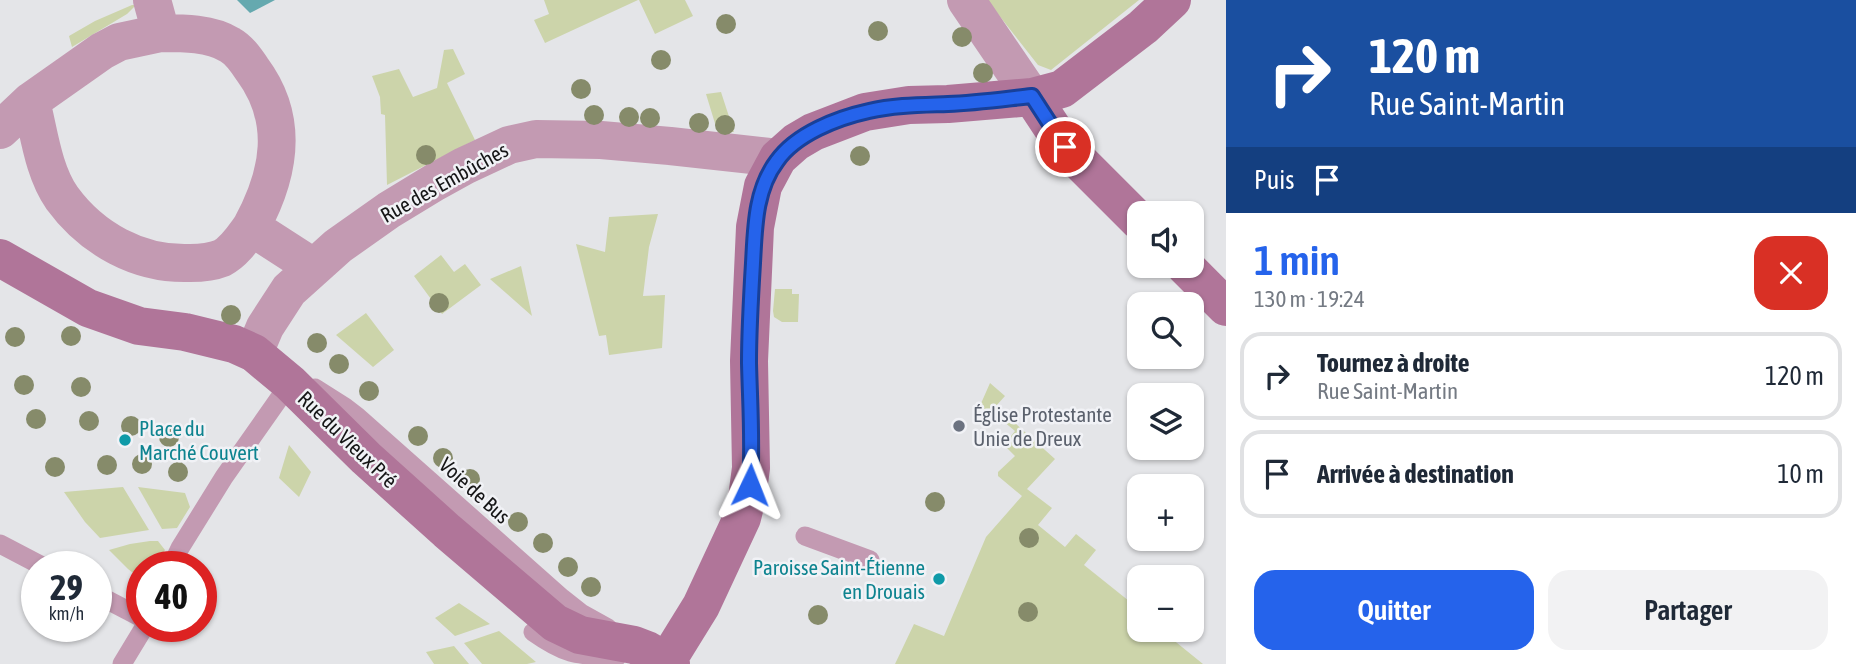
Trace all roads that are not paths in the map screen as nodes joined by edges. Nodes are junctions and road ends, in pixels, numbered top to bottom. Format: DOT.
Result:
graph roads {
  1 [pos="966,0"];
  2 [pos="1172,0"];
  3 [pos="157,16"];
  4 [pos="1032,96"];
  5 [pos="32,101"];
  6 [pos="0,130"];
  7 [pos="778,159"];
  8 [pos="1127,209"];
  9 [pos="251,227"];
  10 [pos="0,258"];
  11 [pos="313,267"];
  12 [pos="1197,278"];
  13 [pos="1226,306"];
  14 [pos="254,353"];
  15 [pos="290,383"];
  16 [pos="805,536"];
  17 [pos="0,544"];
  18 [pos="179,551"];
  19 [pos="21,555"];
  20 [pos="870,560"];
  21 [pos="533,632"];
  22 [pos="135,642"];
  23 [pos="669,662"];
  24 [pos="122,664"];
  1 -- 4 [label="street"];
  2 -- 4 [label="street"];
  3 -- 5 [label="street"];
  3 -- 9 [label="street"];
  4 -- 7 [label="street"];
  4 -- 8 [label="street"];
  5 -- 6 [label="street"];
  5 -- 9 [label="street"];
  7 -- 11 [label="street, Rue des Embûches"];
  7 -- 23 [label="street"];
  9 -- 11 [label="street"];
  10 -- 14 [label="street, Rue du Vieux Pré"];
  11 -- 14 [label="street, Rue des Embûches"];
  12 -- 13 [label="street"];
  14 -- 15 [label="street, Rue du Vieux Pré"];
  14 -- 23 [label="lane, Voie de Bus"];
  15 -- 18 [label="lane"];
  15 -- 23 [label="street, Rue du Vieux Pré"];
  16 -- 20 [label="lane"];
  17 -- 19 [label="lane"];
  21 -- 23 [label="lane"];
  22 -- 24 [label="lane"];
}
